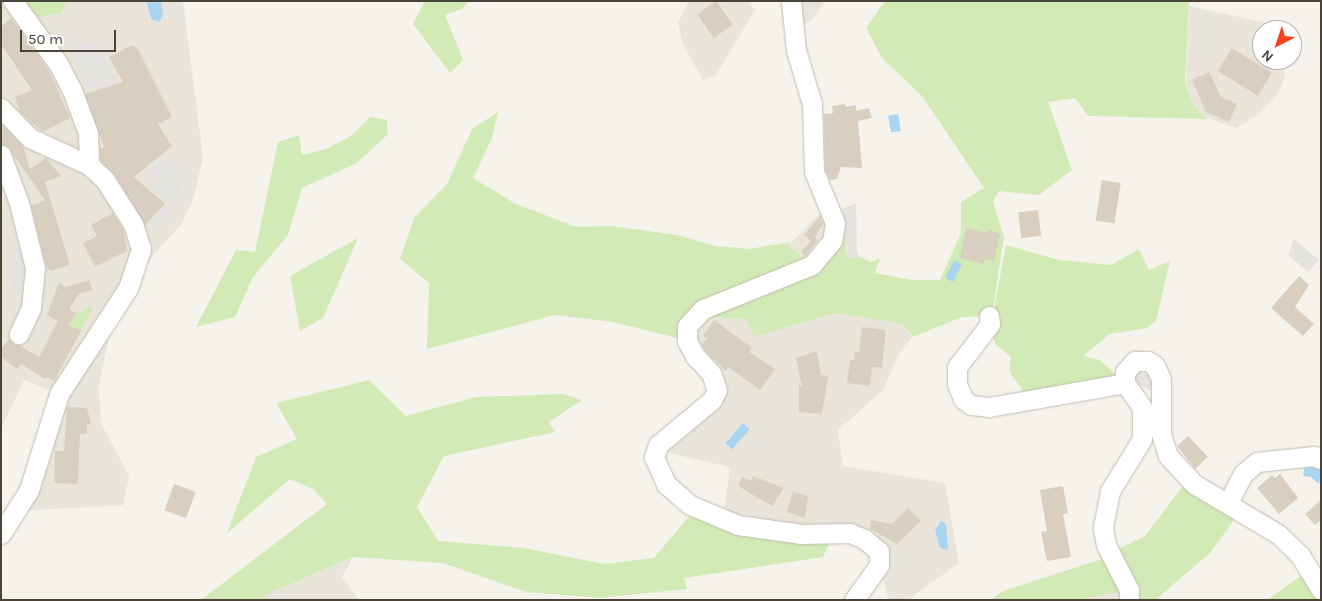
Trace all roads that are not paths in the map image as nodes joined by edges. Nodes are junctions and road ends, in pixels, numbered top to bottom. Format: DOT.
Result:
graph roads {
  1 [pos="13,1"];
  2 [pos="791,1"];
  3 [pos="1,108"];
  4 [pos="1,155"];
  5 [pos="89,165"];
  6 [pos="988,316"];
  7 [pos="19,334"];
  8 [pos="1125,383"];
  9 [pos="1321,459"];
  10 [pos="1228,503"];
  11 [pos="1,534"];
  12 [pos="1321,590"];
  13 [pos="854,600"];
  14 [pos="1129,600"];
  1 -- 5 [label="street"];
  2 -- 13 [label="street"];
  3 -- 5 [label="street"];
  4 -- 7 [label="street"];
  5 -- 11 [label="street"];
  6 -- 8 [label="street"];
  8 -- 10 [label="street"];
  8 -- 14 [label="street"];
  9 -- 10 [label="street"];
  10 -- 12 [label="street"];
}
